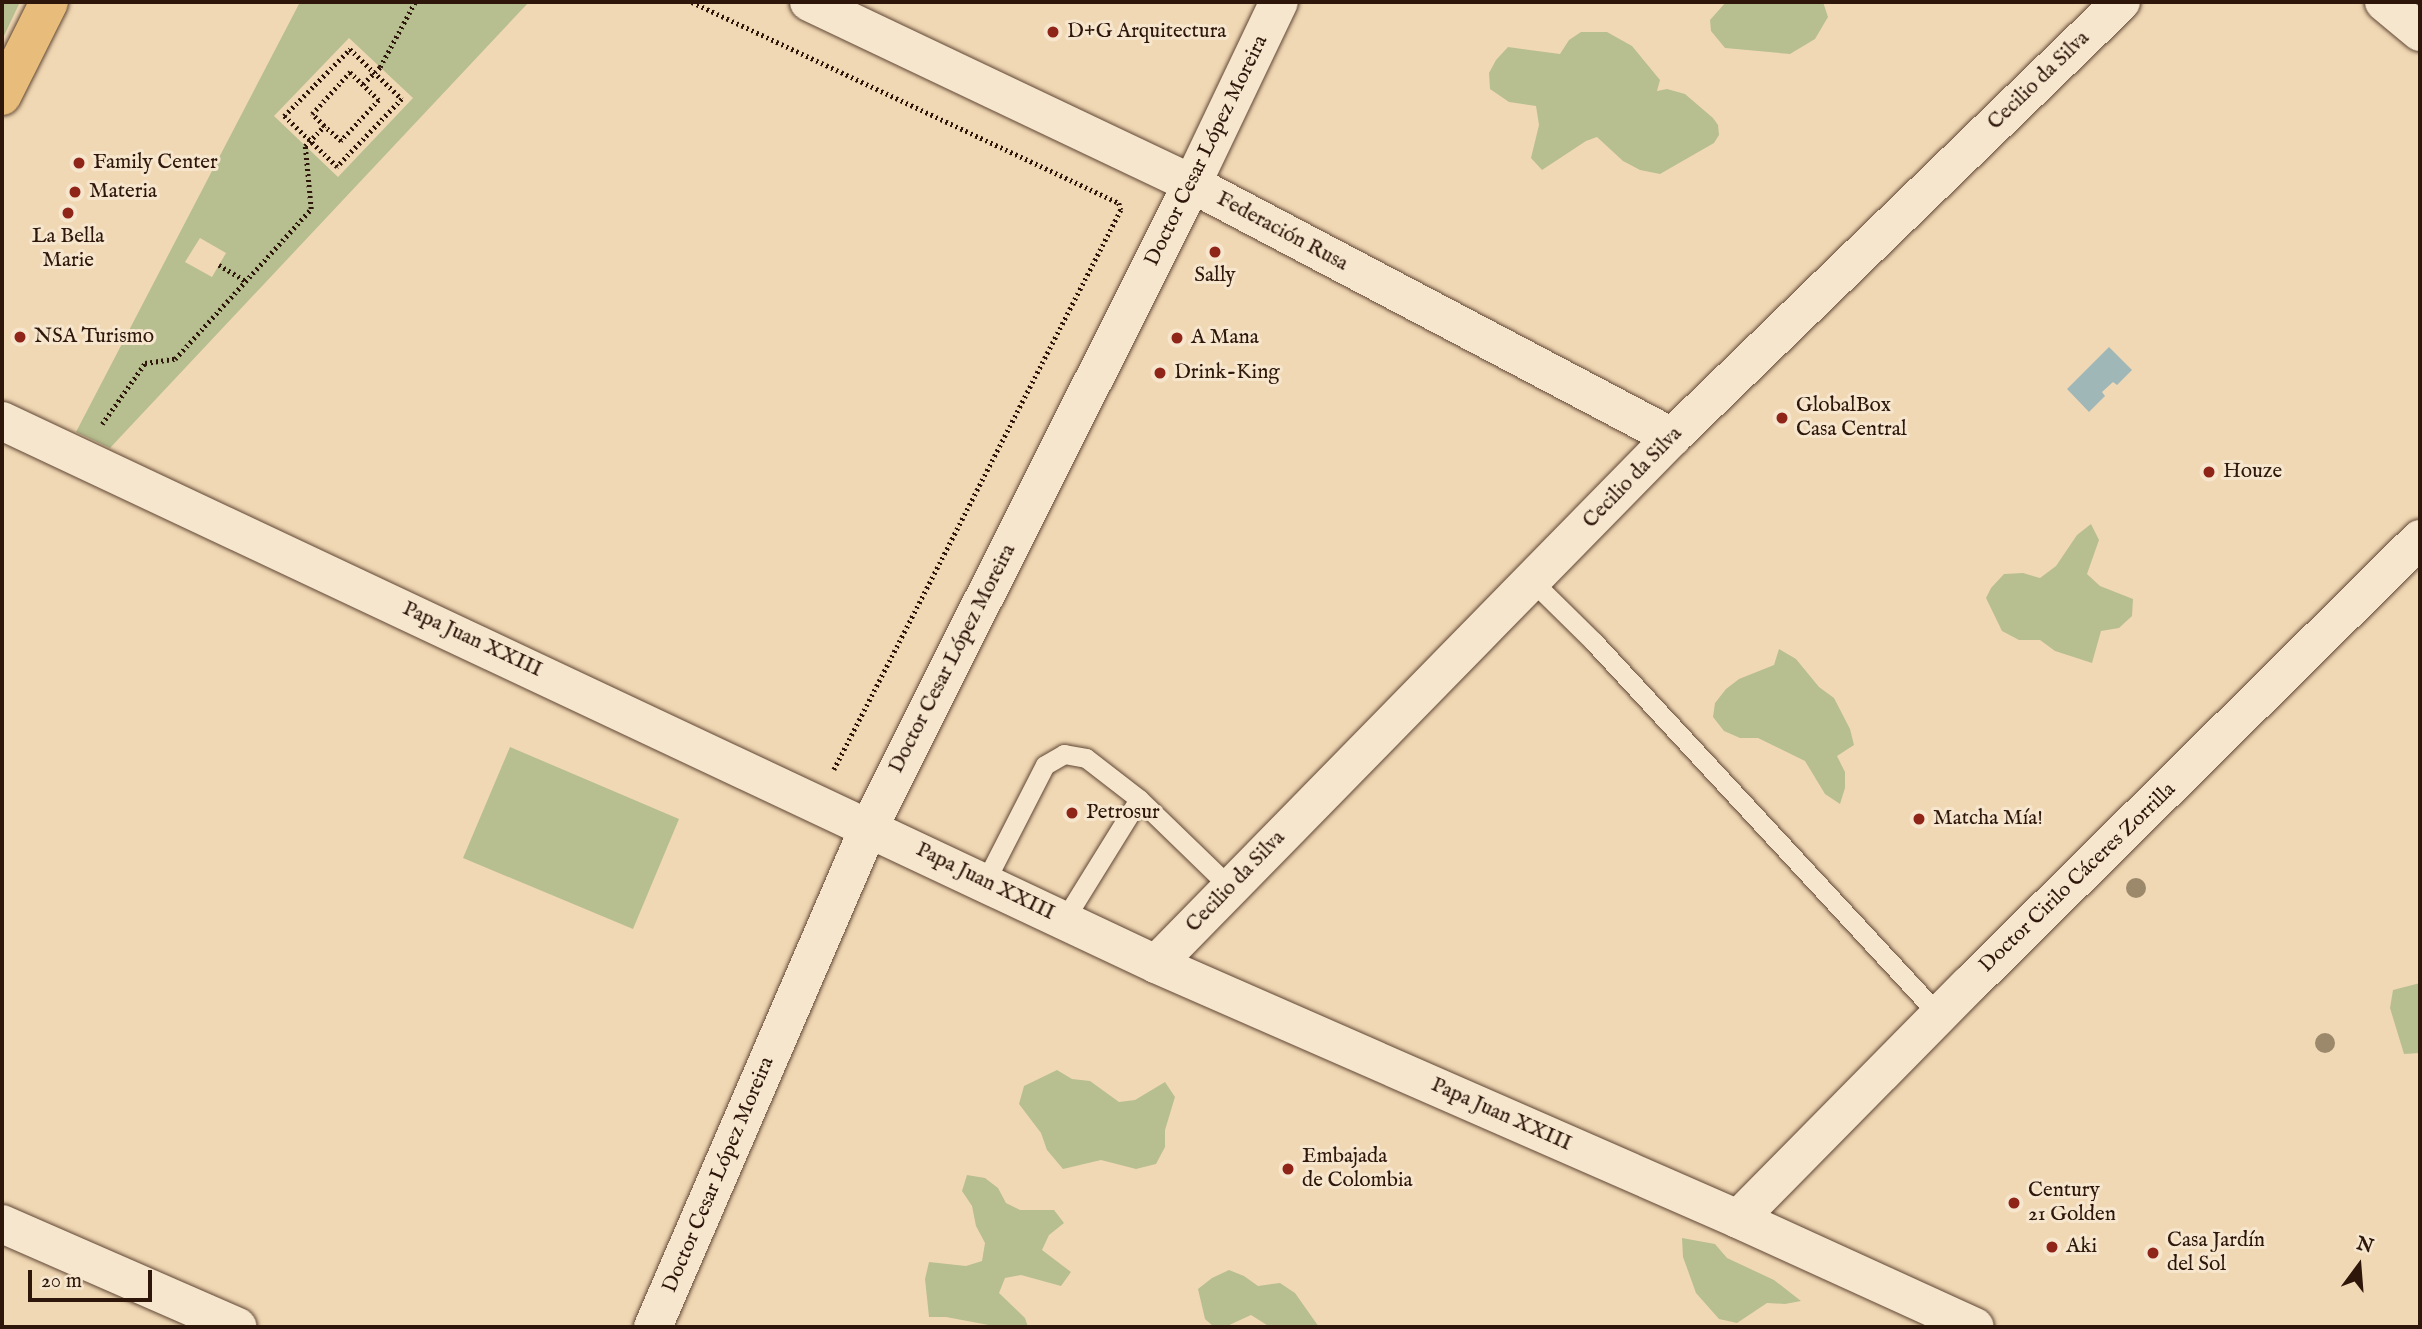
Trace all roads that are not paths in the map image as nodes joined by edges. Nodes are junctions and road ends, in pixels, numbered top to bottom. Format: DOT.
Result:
graph roads {
  1 [pos="49,2"];
  2 [pos="809,2"];
  3 [pos="1279,2"];
  4 [pos="2121,2"];
  5 [pos="2385,2"];
  6 [pos="2420,32"];
  7 [pos="2,96"];
  8 [pos="1192,184"];
  9 [pos="2,421"];
  10 [pos="1672,437"];
  11 [pos="2420,539"];
  12 [pos="1532,581"];
  13 [pos="1139,799"];
  14 [pos="869,827"];
  15 [pos="985,882"];
  16 [pos="1231,888"];
  17 [pos="1063,919"];
  18 [pos="1156,964"];
  19 [pos="1939,1015"];
  20 [pos="1738,1219"];
  21 [pos="2,1224"];
  22 [pos="238,1327"];
  23 [pos="653,1327"];
  24 [pos="1975,1327"];
  1 -- 7 [label="main road"];
  2 -- 8 [label="street, Federación Rusa"];
  3 -- 8 [label="street, Doctor Cesar López Moreira"];
  4 -- 10 [label="street, Cecilio da Silva"];
  5 -- 6 [label="street"];
  8 -- 10 [label="street, Federación Rusa"];
  8 -- 14 [label="street, Doctor Cesar López Moreira"];
  9 -- 14 [label="street, Papa Juan XXIII"];
  10 -- 12 [label="street, Cecilio da Silva"];
  11 -- 19 [label="street, Doctor Cirilo Cáceres Zorrilla"];
  12 -- 16 [label="street, Cecilio da Silva"];
  12 -- 19 [label="lane"];
  13 -- 15 [label="lane"];
  13 -- 16 [label="lane"];
  13 -- 17 [label="lane"];
  14 -- 15 [label="street, Papa Juan XXIII"];
  14 -- 23 [label="street, Doctor Cesar López Moreira"];
  15 -- 17 [label="street, Papa Juan XXIII"];
  16 -- 18 [label="street, Cecilio da Silva"];
  17 -- 18 [label="street, Papa Juan XXIII"];
  18 -- 20 [label="street, Papa Juan XXIII"];
  19 -- 20 [label="street, Doctor Cirilo Cáceres Zorrilla"];
  20 -- 24 [label="street, Papa Juan XXIII"];
  21 -- 22 [label="street"];
}
